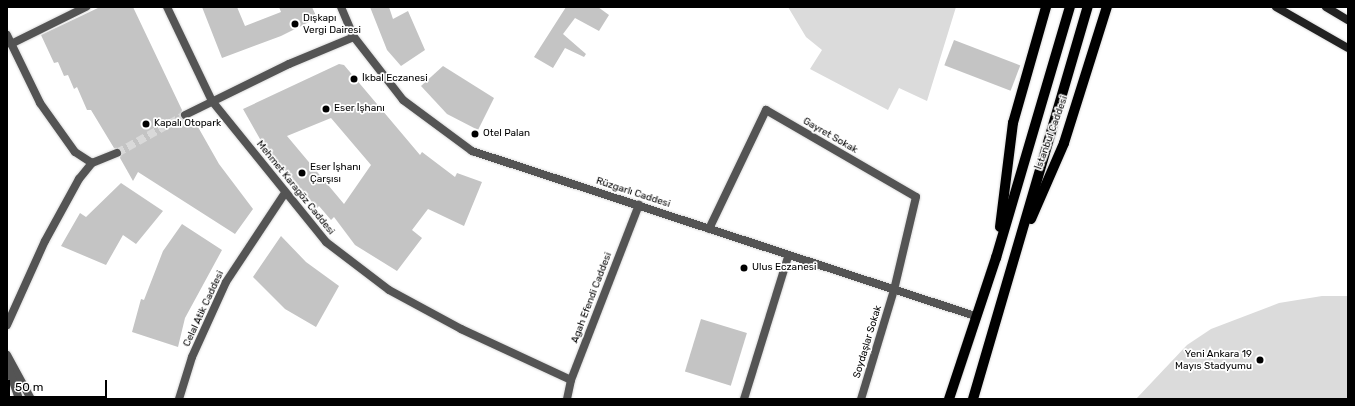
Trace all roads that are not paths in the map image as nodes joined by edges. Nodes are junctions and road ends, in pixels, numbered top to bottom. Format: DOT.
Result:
graph roads {
  1 [pos="86,7"];
  2 [pos="167,7"];
  3 [pos="341,7"];
  4 [pos="1046,7"];
  5 [pos="1070,7"];
  6 [pos="1088,7"];
  7 [pos="1107,7"];
  8 [pos="1276,7"];
  9 [pos="1326,7"];
  10 [pos="1348,20"];
  11 [pos="7,35"];
  12 [pos="354,37"];
  13 [pos="12,44"];
  14 [pos="1348,48"];
  15 [pos="212,101"];
  16 [pos="185,115"];
  17 [pos="117,153"];
  18 [pos="92,163"];
  19 [pos="285,193"];
  20 [pos="639,205"];
  21 [pos="709,229"];
  22 [pos="788,257"];
  23 [pos="996,258"];
  24 [pos="1012,263"];
  25 [pos="894,290"];
  26 [pos="975,316"];
  27 [pos="7,325"];
  28 [pos="7,355"];
  29 [pos="7,364"];
  30 [pos="571,380"];
  31 [pos="19,399"];
  32 [pos="31,399"];
  33 [pos="179,399"];
  34 [pos="567,399"];
  35 [pos="744,399"];
  36 [pos="861,399"];
  37 [pos="949,399"];
  38 [pos="973,399"];
  1 -- 13 [label="street"];
  2 -- 15 [label="street, Mehmet Karagöz Caddesi"];
  3 -- 12 [label="street, Rüzgarlı Caddesi"];
  4 -- 23 [label="main road, İstanbul Caddesi"];
  5 -- 23 [label="main road, İstanbul Caddesi"];
  6 -- 24 [label="main road, İstanbul Caddesi"];
  7 -- 24 [label="main road, İstanbul Caddesi"];
  8 -- 14 [label="main road"];
  9 -- 10 [label="main road"];
  11 -- 13 [label="street"];
  12 -- 15 [label="street"];
  12 -- 20 [label="street, Rüzgarlı Caddesi"];
  13 -- 18 [label="street"];
  15 -- 16 [label="street"];
  15 -- 19 [label="street, Mehmet Karagöz Caddesi"];
  17 -- 18 [label="street"];
  18 -- 27 [label="street"];
  19 -- 30 [label="street, Mehmet Karagöz Caddesi"];
  19 -- 33 [label="street, Celal Atik Caddesi"];
  20 -- 21 [label="street, Rüzgarlı Caddesi"];
  20 -- 30 [label="street, Agah Efendi Caddesi"];
  21 -- 22 [label="street, Rüzgarlı Caddesi"];
  21 -- 25 [label="street, Gayret Sokak"];
  22 -- 25 [label="street, Rüzgarlı Caddesi"];
  22 -- 35 [label="street"];
  23 -- 26 [label="main road, İstanbul Caddesi"];
  24 -- 38 [label="main road, İstanbul Caddesi"];
  25 -- 26 [label="street, Rüzgarlı Caddesi"];
  25 -- 36 [label="street, Soydaşlar Sokak"];
  26 -- 37 [label="main road, İstanbul Caddesi"];
  28 -- 32 [label="street"];
  29 -- 31 [label="street"];
  30 -- 34 [label="street, Agah Efendi Caddesi"];
}
